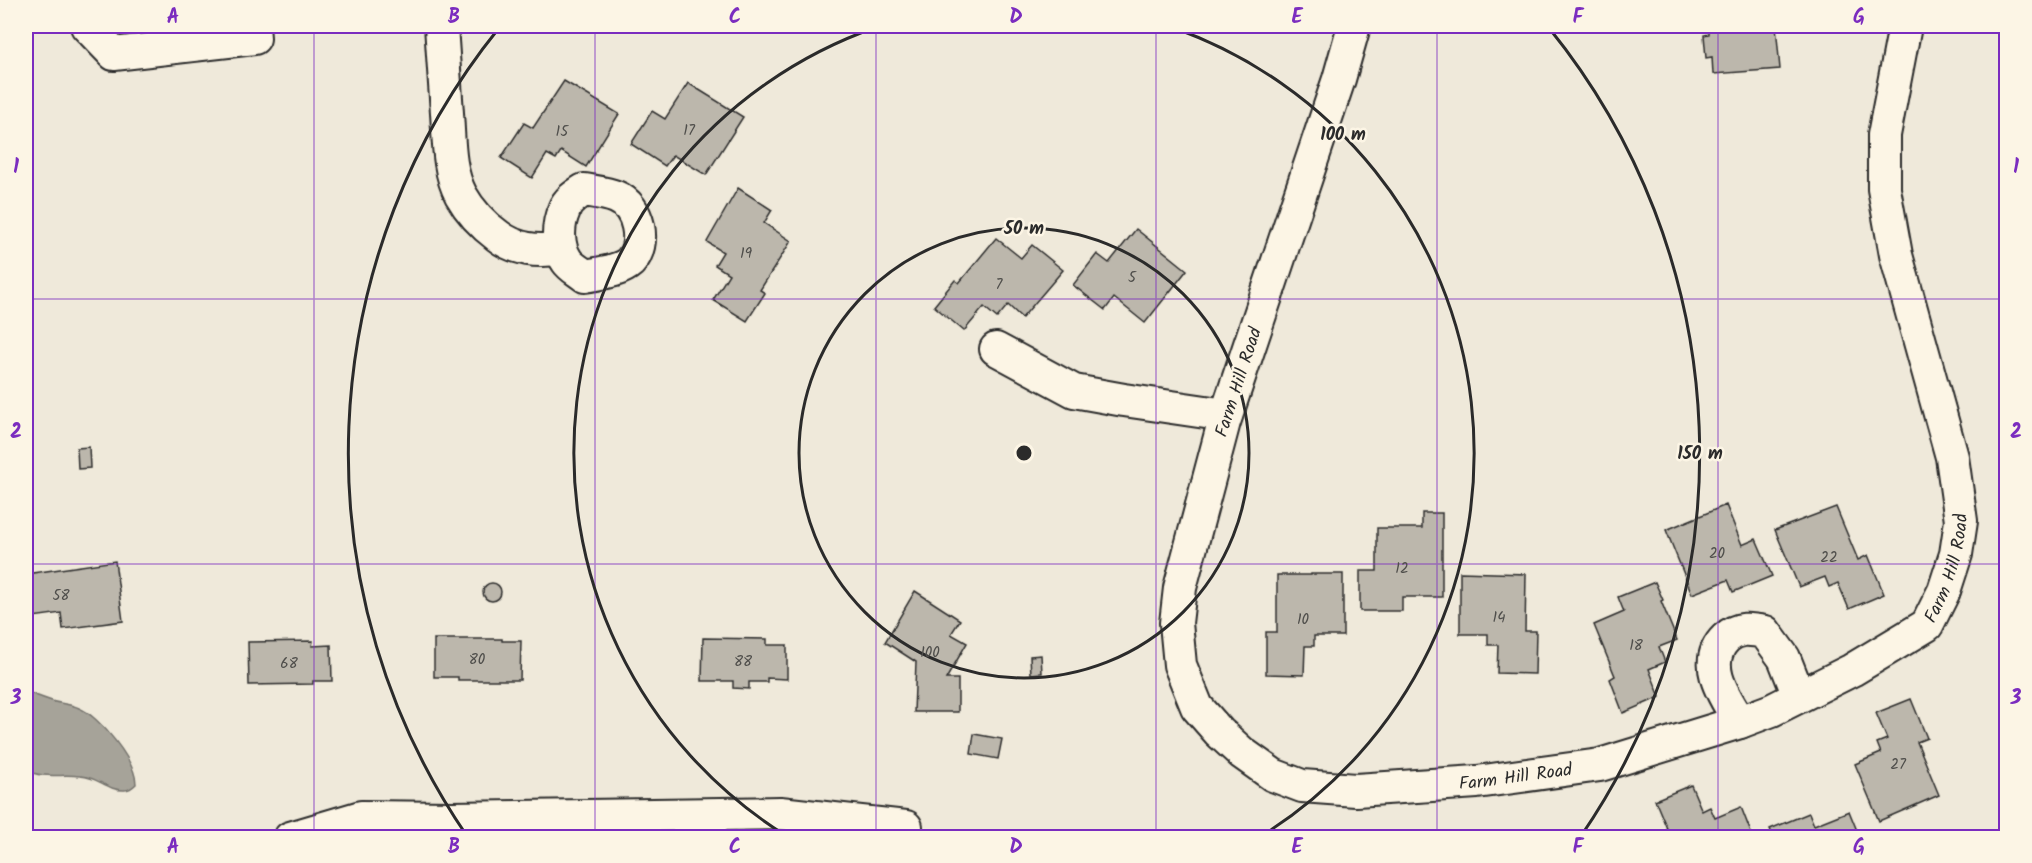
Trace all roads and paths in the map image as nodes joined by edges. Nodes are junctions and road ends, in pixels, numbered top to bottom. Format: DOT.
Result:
graph roads {
  1 [pos="87,26"];
  2 [pos="253,26"];
  3 [pos="441,26"];
  4 [pos="1354,26"];
  5 [pos="1904,26"];
  6 [pos="559,248"];
  7 [pos="996,349"];
  8 [pos="1226,415"];
  9 [pos="1799,696"];
  10 [pos="1740,722"];
  11 [pos="906,826"];
  12 [pos="290,837"];
  1 -- 2 [label="street"];
  3 -- 6 [label="street"];
  4 -- 8 [label="street, Farm Hill Road"];
  5 -- 9 [label="street, Farm Hill Road"];
  7 -- 8 [label="street"];
  8 -- 10 [label="street, Farm Hill Road"];
  9 -- 10 [label="street, Farm Hill Road"];
  9 -- 10 [label="street"];
  11 -- 12 [label="street"];
}
